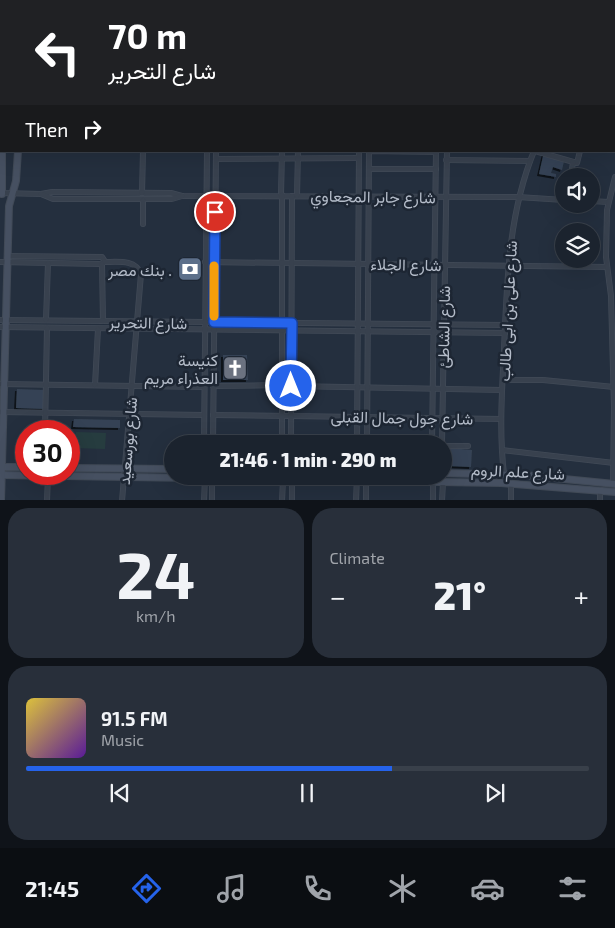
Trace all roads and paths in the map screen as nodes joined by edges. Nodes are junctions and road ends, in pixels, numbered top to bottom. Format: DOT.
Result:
graph roads {
  1 [pos="2,152"];
  2 [pos="18,152"];
  3 [pos="142,152"];
  4 [pos="208,152"];
  5 [pos="216,152"];
  6 [pos="282,152"];
  7 [pos="298,152"];
  8 [pos="358,152"];
  9 [pos="369,152"];
  10 [pos="436,152"];
  11 [pos="447,152"];
  12 [pos="534,152"];
  13 [pos="538,152"];
  14 [pos="580,152"];
  15 [pos="358,158"];
  16 [pos="282,159"];
  17 [pos="298,159"];
  18 [pos="216,160"];
  19 [pos="446,160"];
  20 [pos="530,161"];
  21 [pos="573,162"];
  22 [pos="572,168"];
  23 [pos="369,169"];
  24 [pos="436,170"];
  25 [pos="615,177"];
  26 [pos="142,193"];
  27 [pos="1,194"];
  28 [pos="12,194"];
  29 [pos="41,194"];
  30 [pos="207,195"];
  31 [pos="216,195"];
  32 [pos="281,195"];
  33 [pos="182,196"];
  34 [pos="294,196"];
  35 [pos="358,196"];
  36 [pos="368,196"];
  37 [pos="435,197"];
  38 [pos="446,197"];
  39 [pos="518,197"];
  40 [pos="555,199"];
  41 [pos="143,200"];
  42 [pos="600,202"];
  43 [pos="608,202"];
  44 [pos="143,224"];
  45 [pos="70,257"];
  46 [pos="4,258"];
  47 [pos="205,262"];
  48 [pos="214,262"];
  49 [pos="48,263"];
  50 [pos="103,263"];
  51 [pos="282,263"];
  52 [pos="292,263"];
  53 [pos="70,264"];
  54 [pos="358,264"];
  55 [pos="368,264"];
  56 [pos="434,265"];
  57 [pos="444,265"];
  58 [pos="508,265"];
  59 [pos="607,267"];
  60 [pos="613,283"];
  61 [pos="613,296"];
  62 [pos="2,320"];
  63 [pos="46,320"];
  64 [pos="103,321"];
  65 [pos="138,321"];
  66 [pos="204,322"];
  67 [pos="214,322"];
  68 [pos="282,323"];
  69 [pos="292,323"];
  70 [pos="357,324"];
  71 [pos="367,324"];
  72 [pos="433,325"];
  73 [pos="443,325"];
  74 [pos="505,326"];
  75 [pos="2,327"];
  76 [pos="47,328"];
  77 [pos="98,329"];
  78 [pos="137,329"];
  79 [pos="204,330"];
  80 [pos="214,330"];
  81 [pos="282,331"];
  82 [pos="291,331"];
  83 [pos="614,331"];
  84 [pos="357,332"];
  85 [pos="367,332"];
  86 [pos="433,332"];
  87 [pos="443,333"];
  88 [pos="505,333"];
  89 [pos="614,379"];
  90 [pos="503,380"];
  91 [pos="2,384"];
  92 [pos="46,385"];
  93 [pos="95,385"];
  94 [pos="282,385"];
  95 [pos="132,386"];
  96 [pos="213,386"];
  97 [pos="291,386"];
  98 [pos="357,386"];
  99 [pos="367,386"];
  100 [pos="204,387"];
  101 [pos="614,387"];
  102 [pos="433,389"];
  103 [pos="442,389"];
  104 [pos="502,390"];
  105 [pos="615,407"];
  106 [pos="1,412"];
  107 [pos="46,413"];
  108 [pos="128,414"];
  109 [pos="204,415"];
  110 [pos="213,415"];
  111 [pos="282,416"];
  112 [pos="291,416"];
  113 [pos="357,417"];
  114 [pos="367,417"];
  115 [pos="432,417"];
  116 [pos="442,418"];
  117 [pos="501,419"];
  118 [pos="46,420"];
  119 [pos="204,435"];
  120 [pos="213,435"];
  121 [pos="282,435"];
  122 [pos="291,435"];
  123 [pos="357,435"];
  124 [pos="367,435"];
  125 [pos="432,435"];
  126 [pos="442,435"];
  127 [pos="452,445"];
  128 [pos="468,446"];
  129 [pos="502,450"];
  130 [pos="614,463"];
  131 [pos="1,467"];
  132 [pos="15,467"];
  133 [pos="80,468"];
  134 [pos="125,468"];
  135 [pos="164,469"];
  136 [pos="452,473"];
  137 [pos="487,474"];
  138 [pos="502,474"];
  139 [pos="1,475"];
  140 [pos="15,475"];
  141 [pos="80,476"];
  142 [pos="124,477"];
  143 [pos="164,477"];
  144 [pos="452,482"];
  145 [pos="488,482"];
  146 [pos="501,483"];
  147 [pos="511,483"];
  148 [pos="614,483"];
  149 [pos="48,485"];
  150 [pos="205,485"];
  151 [pos="212,485"];
  152 [pos="283,485"];
  153 [pos="292,485"];
  154 [pos="356,485"];
  155 [pos="366,485"];
  156 [pos="433,485"];
  157 [pos="443,485"];
  158 [pos="600,490"];
  159 [pos="615,492"];
  160 [pos="1,500"];
  161 [pos="47,500"];
  162 [pos="122,500"];
  163 [pos="204,500"];
  164 [pos="212,500"];
  165 [pos="282,500"];
  166 [pos="292,500"];
  167 [pos="356,500"];
  168 [pos="366,500"];
  169 [pos="433,500"];
  170 [pos="442,500"];
  171 [pos="511,500"];
  172 [pos="600,500"];
  1 -- 27 [label="street"];
  2 -- 28 [label="street"];
  3 -- 26 [label="street"];
  4 -- 30 [label="street"];
  5 -- 18 [label="street"];
  6 -- 16 [label="street"];
  7 -- 17 [label="street"];
  8 -- 15 [label="street"];
  9 -- 23 [label="street"];
  10 -- 24 [label="street, شارع الشاطئ"];
  11 -- 19 [label="street, شارع الشاطئ"];
  12 -- 20 [label="street, شارع على بن ابى طالب"];
  13 -- 21 [label="street"];
  14 -- 21 [label="street"];
  15 -- 17 [label="street"];
  15 -- 35 [label="street"];
  16 -- 17 [label="street"];
  16 -- 18 [label="street"];
  16 -- 32 [label="street"];
  17 -- 34 [label="street"];
  18 -- 31 [label="street"];
  19 -- 20 [label="street"];
  19 -- 38 [label="street, شارع الشاطئ"];
  20 -- 39 [label="street, شارع على بن ابى طالب"];
  21 -- 22 [label="street"];
  23 -- 24 [label="street"];
  23 -- 36 [label="street"];
  24 -- 37 [label="street, شارع الشاطئ"];
  25 -- 43 [label="street"];
  26 -- 29 [label="street, شارع جابر المجعاوي"];
  26 -- 33 [label="street, شارع جابر المجعاوي"];
  27 -- 28 [label="street, شارع جابر المجعاوي"];
  28 -- 29 [label="street, شارع جابر المجعاوي"];
  28 -- 46 [label="street"];
  29 -- 41 [label="street, شارع جابر المجعاوي"];
  30 -- 31 [label="street, شارع جابر المجعاوي"];
  30 -- 33 [label="street, شارع جابر المجعاوي"];
  30 -- 47 [label="street"];
  31 -- 32 [label="street, شارع جابر المجعاوي"];
  31 -- 48 [label="street"];
  32 -- 34 [label="street, شارع جابر المجعاوي"];
  32 -- 51 [label="street"];
  33 -- 41 [label="street, شارع جابر المجعاوي"];
  34 -- 35 [label="street, شارع جابر المجعاوي"];
  34 -- 52 [label="street"];
  35 -- 36 [label="street, شارع جابر المجعاوي"];
  35 -- 54 [label="street"];
  36 -- 37 [label="street, شارع جابر المجعاوي"];
  36 -- 55 [label="street"];
  37 -- 38 [label="street, شارع جابر المجعاوي"];
  37 -- 56 [label="street, شارع الشاطئ"];
  38 -- 39 [label="street, شارع جابر المجعاوي"];
  38 -- 57 [label="street, شارع الشاطئ"];
  39 -- 40 [label="street, شارع جابر المجعاوي"];
  39 -- 58 [label="street, شارع على بن ابى طالب"];
  41 -- 44 [label="street"];
  42 -- 43 [label="street"];
  43 -- 59 [label="street"];
  45 -- 46 [label="street"];
  45 -- 50 [label="street"];
  45 -- 53 [label="street"];
  46 -- 49 [label="street"];
  46 -- 62 [label="street"];
  47 -- 48 [label="street, شارع الجلاء"];
  47 -- 66 [label="street"];
  48 -- 51 [label="street, شارع الجلاء"];
  48 -- 67 [label="street"];
  49 -- 53 [label="street"];
  49 -- 63 [label="street"];
  50 -- 53 [label="street"];
  50 -- 64 [label="street"];
  50 -- 65 [label="street, شارع بورسعيد"];
  51 -- 52 [label="street, شارع الجلاء"];
  51 -- 68 [label="street"];
  52 -- 54 [label="street, شارع الجلاء"];
  52 -- 69 [label="street"];
  54 -- 55 [label="street, شارع الجلاء"];
  54 -- 70 [label="street"];
  55 -- 56 [label="street, شارع الجلاء"];
  55 -- 71 [label="street"];
  56 -- 57 [label="street, شارع الجلاء"];
  56 -- 72 [label="street, شارع الشاطئ"];
  57 -- 58 [label="street, شارع الجلاء"];
  57 -- 73 [label="street, شارع الشاطئ"];
  58 -- 59 [label="street, شارع الجلاء"];
  58 -- 74 [label="street, شارع على بن ابى طالب"];
  59 -- 60 [label="street"];
  60 -- 61 [label="street"];
  61 -- 83 [label="street"];
  62 -- 63 [label="street, شارع التحرير"];
  62 -- 75 [label="street"];
  63 -- 64 [label="street, شارع التحرير"];
  64 -- 65 [label="street, شارع التحرير"];
  65 -- 66 [label="street, شارع التحرير"];
  65 -- 78 [label="street, شارع بورسعيد"];
  66 -- 67 [label="street, شارع التحرير"];
  66 -- 79 [label="street"];
  67 -- 68 [label="street, شارع التحرير"];
  67 -- 80 [label="street"];
  68 -- 69 [label="street, شارع التحرير"];
  68 -- 81 [label="street"];
  69 -- 70 [label="street, شارع التحرير"];
  69 -- 82 [label="street"];
  70 -- 71 [label="street, شارع التحرير"];
  70 -- 84 [label="street"];
  71 -- 72 [label="street, شارع التحرير"];
  71 -- 85 [label="street"];
  72 -- 73 [label="street, شارع التحرير"];
  72 -- 86 [label="street, شارع الشاطئ"];
  73 -- 74 [label="street, شارع التحرير"];
  73 -- 87 [label="street, شارع الشاطئ"];
  74 -- 88 [label="street, شارع على بن ابى طالب"];
  75 -- 76 [label="street, شارع التحرير"];
  75 -- 91 [label="street"];
  76 -- 77 [label="street, شارع التحرير"];
  76 -- 92 [label="street"];
  77 -- 78 [label="street, شارع التحرير"];
  77 -- 93 [label="street"];
  78 -- 79 [label="street, شارع التحرير"];
  78 -- 95 [label="street, شارع بورسعيد"];
  79 -- 80 [label="street, شارع التحرير"];
  79 -- 100 [label="street"];
  80 -- 81 [label="street, شارع التحرير"];
  80 -- 96 [label="street"];
  81 -- 82 [label="street, شارع التحرير"];
  81 -- 94 [label="street"];
  82 -- 84 [label="street, شارع التحرير"];
  82 -- 97 [label="street"];
  83 -- 89 [label="street"];
  84 -- 85 [label="street, شارع التحرير"];
  84 -- 98 [label="street"];
  85 -- 86 [label="street, شارع التحرير"];
  85 -- 99 [label="street"];
  86 -- 87 [label="street, شارع التحرير"];
  86 -- 102 [label="street, شارع الشاطئ"];
  87 -- 88 [label="street, شارع التحرير"];
  87 -- 103 [label="street, شارع الشاطئ"];
  88 -- 90 [label="street, شارع على بن ابى طالب"];
  89 -- 101 [label="street"];
  90 -- 101 [label="street"];
  90 -- 104 [label="street, شارع على بن ابى طالب"];
  91 -- 92 [label="street"];
  91 -- 106 [label="street"];
  92 -- 93 [label="street"];
  92 -- 107 [label="street"];
  93 -- 95 [label="street"];
  94 -- 96 [label="street"];
  94 -- 111 [label="street"];
  95 -- 100 [label="street"];
  95 -- 108 [label="street, شارع بورسعيد"];
  96 -- 110 [label="street"];
  97 -- 98 [label="street"];
  97 -- 112 [label="street"];
  98 -- 99 [label="street"];
  98 -- 113 [label="street"];
  99 -- 102 [label="street"];
  99 -- 114 [label="street"];
  100 -- 109 [label="street"];
  101 -- 105 [label="street"];
  102 -- 103 [label="street"];
  102 -- 115 [label="street, شارع الشاطئ"];
  103 -- 104 [label="street"];
  103 -- 116 [label="street, شارع الشاطئ"];
  104 -- 117 [label="street, شارع على بن ابى طالب"];
  105 -- 130 [label="street"];
  106 -- 107 [label="street"];
  106 -- 131 [label="street"];
  107 -- 108 [label="street"];
  107 -- 118 [label="street"];
  108 -- 109 [label="street"];
  108 -- 134 [label="street, شارع بورسعيد"];
  109 -- 119 [label="street"];
  110 -- 111 [label="street, شارع جول جمال القبلى"];
  110 -- 120 [label="street"];
  111 -- 112 [label="street, شارع جول جمال القبلى"];
  111 -- 121 [label="street"];
  112 -- 113 [label="street, شارع جول جمال القبلى"];
  112 -- 122 [label="street"];
  113 -- 114 [label="street, شارع جول جمال القبلى"];
  113 -- 123 [label="street"];
  114 -- 115 [label="street, شارع جول جمال القبلى"];
  114 -- 124 [label="street"];
  115 -- 116 [label="street, شارع جول جمال القبلى"];
  115 -- 125 [label="street, شارع الشاطئ"];
  116 -- 117 [label="street, شارع جول جمال القبلى"];
  116 -- 126 [label="street, شارع الشاطئ"];
  117 -- 129 [label="street, شارع على بن ابى طالب"];
  127 -- 128 [label="street"];
  129 -- 130 [label="street"];
  129 -- 138 [label="street, شارع على بن ابى طالب"];
  130 -- 148 [label="street"];
  131 -- 132 [label="street"];
  131 -- 139 [label="street"];
  133 -- 134 [label="street"];
  134 -- 135 [label="street"];
  134 -- 142 [label="street, شارع بورسعيد"];
  136 -- 137 [label="street, شارع علم الروم"];
  137 -- 138 [label="street, شارع علم الروم"];
  137 -- 145 [label="street"];
  138 -- 146 [label="street"];
  138 -- 148 [label="street, شارع علم الروم"];
  139 -- 140 [label="street, شارع علم الروم"];
  139 -- 160 [label="street"];
  141 -- 142 [label="street, شارع علم الروم"];
  142 -- 143 [label="street, شارع علم الروم"];
  142 -- 162 [label="street, شارع بورسعيد"];
  144 -- 145 [label="street, شارع علم الروم"];
  145 -- 146 [label="street, شارع علم الروم"];
  146 -- 147 [label="street, شارع علم الروم"];
  147 -- 158 [label="street, شارع علم الروم"];
  147 -- 171 [label="street"];
  149 -- 161 [label="street"];
  150 -- 163 [label="street"];
  151 -- 164 [label="street"];
  152 -- 165 [label="street"];
  153 -- 166 [label="street"];
  154 -- 167 [label="street"];
  155 -- 168 [label="street"];
  156 -- 169 [label="street"];
  157 -- 170 [label="street"];
  158 -- 159 [label="street, شارع علم الروم"];
  158 -- 172 [label="street"];
}
